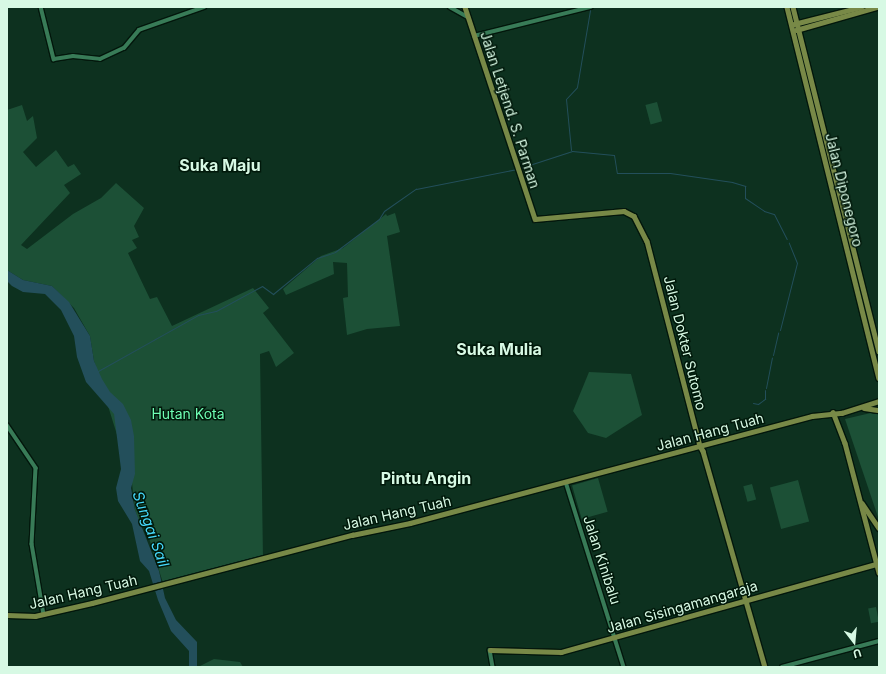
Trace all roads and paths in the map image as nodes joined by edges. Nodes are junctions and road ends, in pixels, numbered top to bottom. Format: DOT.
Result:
graph roads {
  1 [pos="41,7"];
  2 [pos="204,7"];
  3 [pos="450,7"];
  4 [pos="465,7"];
  5 [pos="590,7"];
  6 [pos="787,7"];
  7 [pos="792,7"];
  8 [pos="861,7"];
  9 [pos="877,7"];
  10 [pos="468,17"];
  11 [pos="794,24"];
  12 [pos="796,30"];
  13 [pos="474,36"];
  14 [pos="535,219"];
  15 [pos="879,351"];
  16 [pos="879,378"];
  17 [pos="879,400"];
  18 [pos="860,408"];
  19 [pos="879,410"];
  20 [pos="833,412"];
  21 [pos="7,425"];
  22 [pos="700,446"];
  23 [pos="566,482"];
  24 [pos="860,499"];
  25 [pos="879,528"];
  26 [pos="878,562"];
  27 [pos="879,573"];
  28 [pos="746,600"];
  29 [pos="44,615"];
  30 [pos="7,616"];
  31 [pos="616,638"];
  32 [pos="879,641"];
  33 [pos="490,650"];
  34 [pos="493,667"];
  35 [pos="624,667"];
  36 [pos="765,667"];
  37 [pos="782,667"];
  1 -- 2 [label="street"];
  3 -- 10 [label="street"];
  4 -- 10 [label="main road, Jalan Letjend. S. Parman"];
  5 -- 13 [label="street"];
  6 -- 11 [label="main road, Jalan Diponegoro"];
  7 -- 11 [label="main road, Jalan Diponegoro"];
  8 -- 11 [label="main road"];
  9 -- 12 [label="main road"];
  10 -- 13 [label="main road, Jalan Letjend. S. Parman"];
  11 -- 12 [label="main road, Jalan Diponegoro"];
  12 -- 15 [label="main road, Jalan Diponegoro"];
  12 -- 16 [label="main road, Jalan Diponegoro"];
  13 -- 14 [label="main road, Jalan Letjend. S. Parman"];
  14 -- 22 [label="main road, Jalan Dokter Sutomo"];
  17 -- 18 [label="main road, Jalan Hang Tuah"];
  18 -- 19 [label="main road, Jalan Hang Tuah"];
  18 -- 20 [label="main road, Jalan Hang Tuah"];
  20 -- 22 [label="main road, Jalan Hang Tuah"];
  20 -- 24 [label="main road"];
  21 -- 29 [label="street"];
  22 -- 23 [label="main road, Jalan Hang Tuah"];
  22 -- 28 [label="main road, Jalan Dokter Sutomo"];
  23 -- 29 [label="main road, Jalan Hang Tuah"];
  23 -- 31 [label="street, Jalan Kinibalu"];
  24 -- 25 [label="main road"];
  24 -- 26 [label="main road"];
  26 -- 27 [label="main road"];
  26 -- 28 [label="main road, Jalan Sisingamangaraja"];
  28 -- 31 [label="main road, Jalan Sisingamangaraja"];
  28 -- 36 [label="main road, Jalan Dokter Sutomo"];
  29 -- 30 [label="main road, Jalan Hang Tuah"];
  31 -- 33 [label="main road, Jalan Sisingamangaraja"];
  31 -- 35 [label="street, Jalan Kinibalu"];
  32 -- 37 [label="street"];
  33 -- 34 [label="street"];
}
